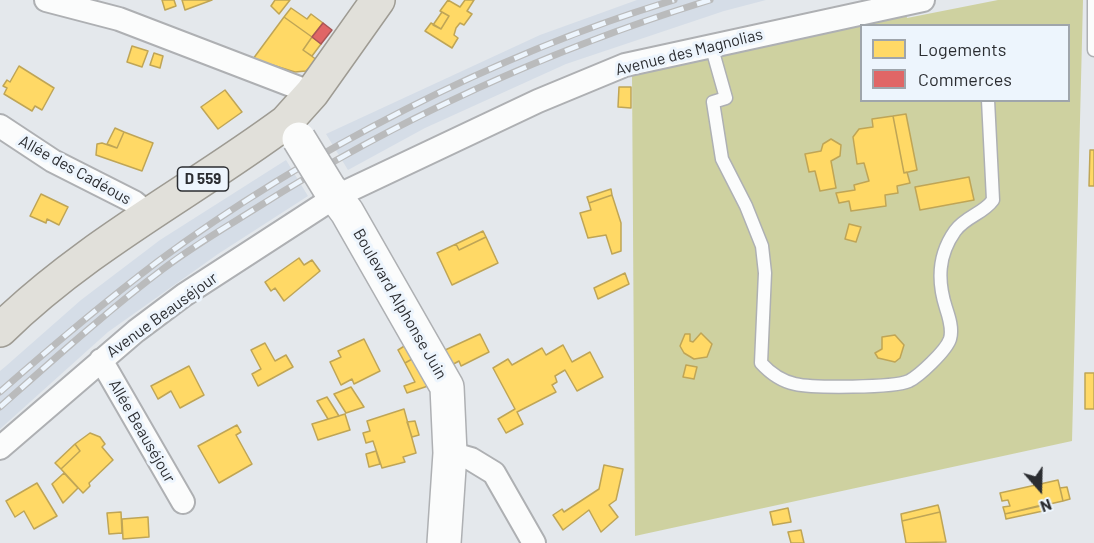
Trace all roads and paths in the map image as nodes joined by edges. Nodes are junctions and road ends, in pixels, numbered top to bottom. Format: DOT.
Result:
graph roads {
  1 [pos="46,0"];
  2 [pos="378,0"];
  3 [pos="923,0"];
  4 [pos="1094,0"];
  5 [pos="79,4"];
  6 [pos="711,45"];
  7 [pos="1094,50"];
  8 [pos="312,93"];
  9 [pos="988,102"];
  10 [pos="0,126"];
  11 [pos="292,130"];
  12 [pos="332,192"];
  13 [pos="149,214"];
  14 [pos="0,330"];
  15 [pos="101,360"];
  16 [pos="0,448"];
  17 [pos="450,453"];
  18 [pos="183,502"];
  19 [pos="444,543"];
  20 [pos="534,543"];
  1 -- 5 [label="street"];
  2 -- 8 [label="main road, D 559"];
  3 -- 6 [label="street, Avenue des Magnolias"];
  4 -- 7 [label="lane"];
  5 -- 8 [label="street"];
  6 -- 9 [label="lane"];
  6 -- 12 [label="street, Avenue des Magnolias"];
  8 -- 11 [label="main road, D 559"];
  10 -- 13 [label="street, Allée des Cadéous"];
  11 -- 12 [label="street, Boulevard Alphonse Juin, bridge"];
  11 -- 13 [label="main road, D 559"];
  12 -- 15 [label="street, Avenue Beauséjour"];
  12 -- 17 [label="street, Boulevard Alphonse Juin"];
  13 -- 14 [label="main road, D 559"];
  15 -- 16 [label="street, Avenue Beauséjour"];
  15 -- 18 [label="street, Allée Beauséjour"];
  17 -- 19 [label="street, Boulevard Alphonse Juin"];
  17 -- 20 [label="street"];
}
